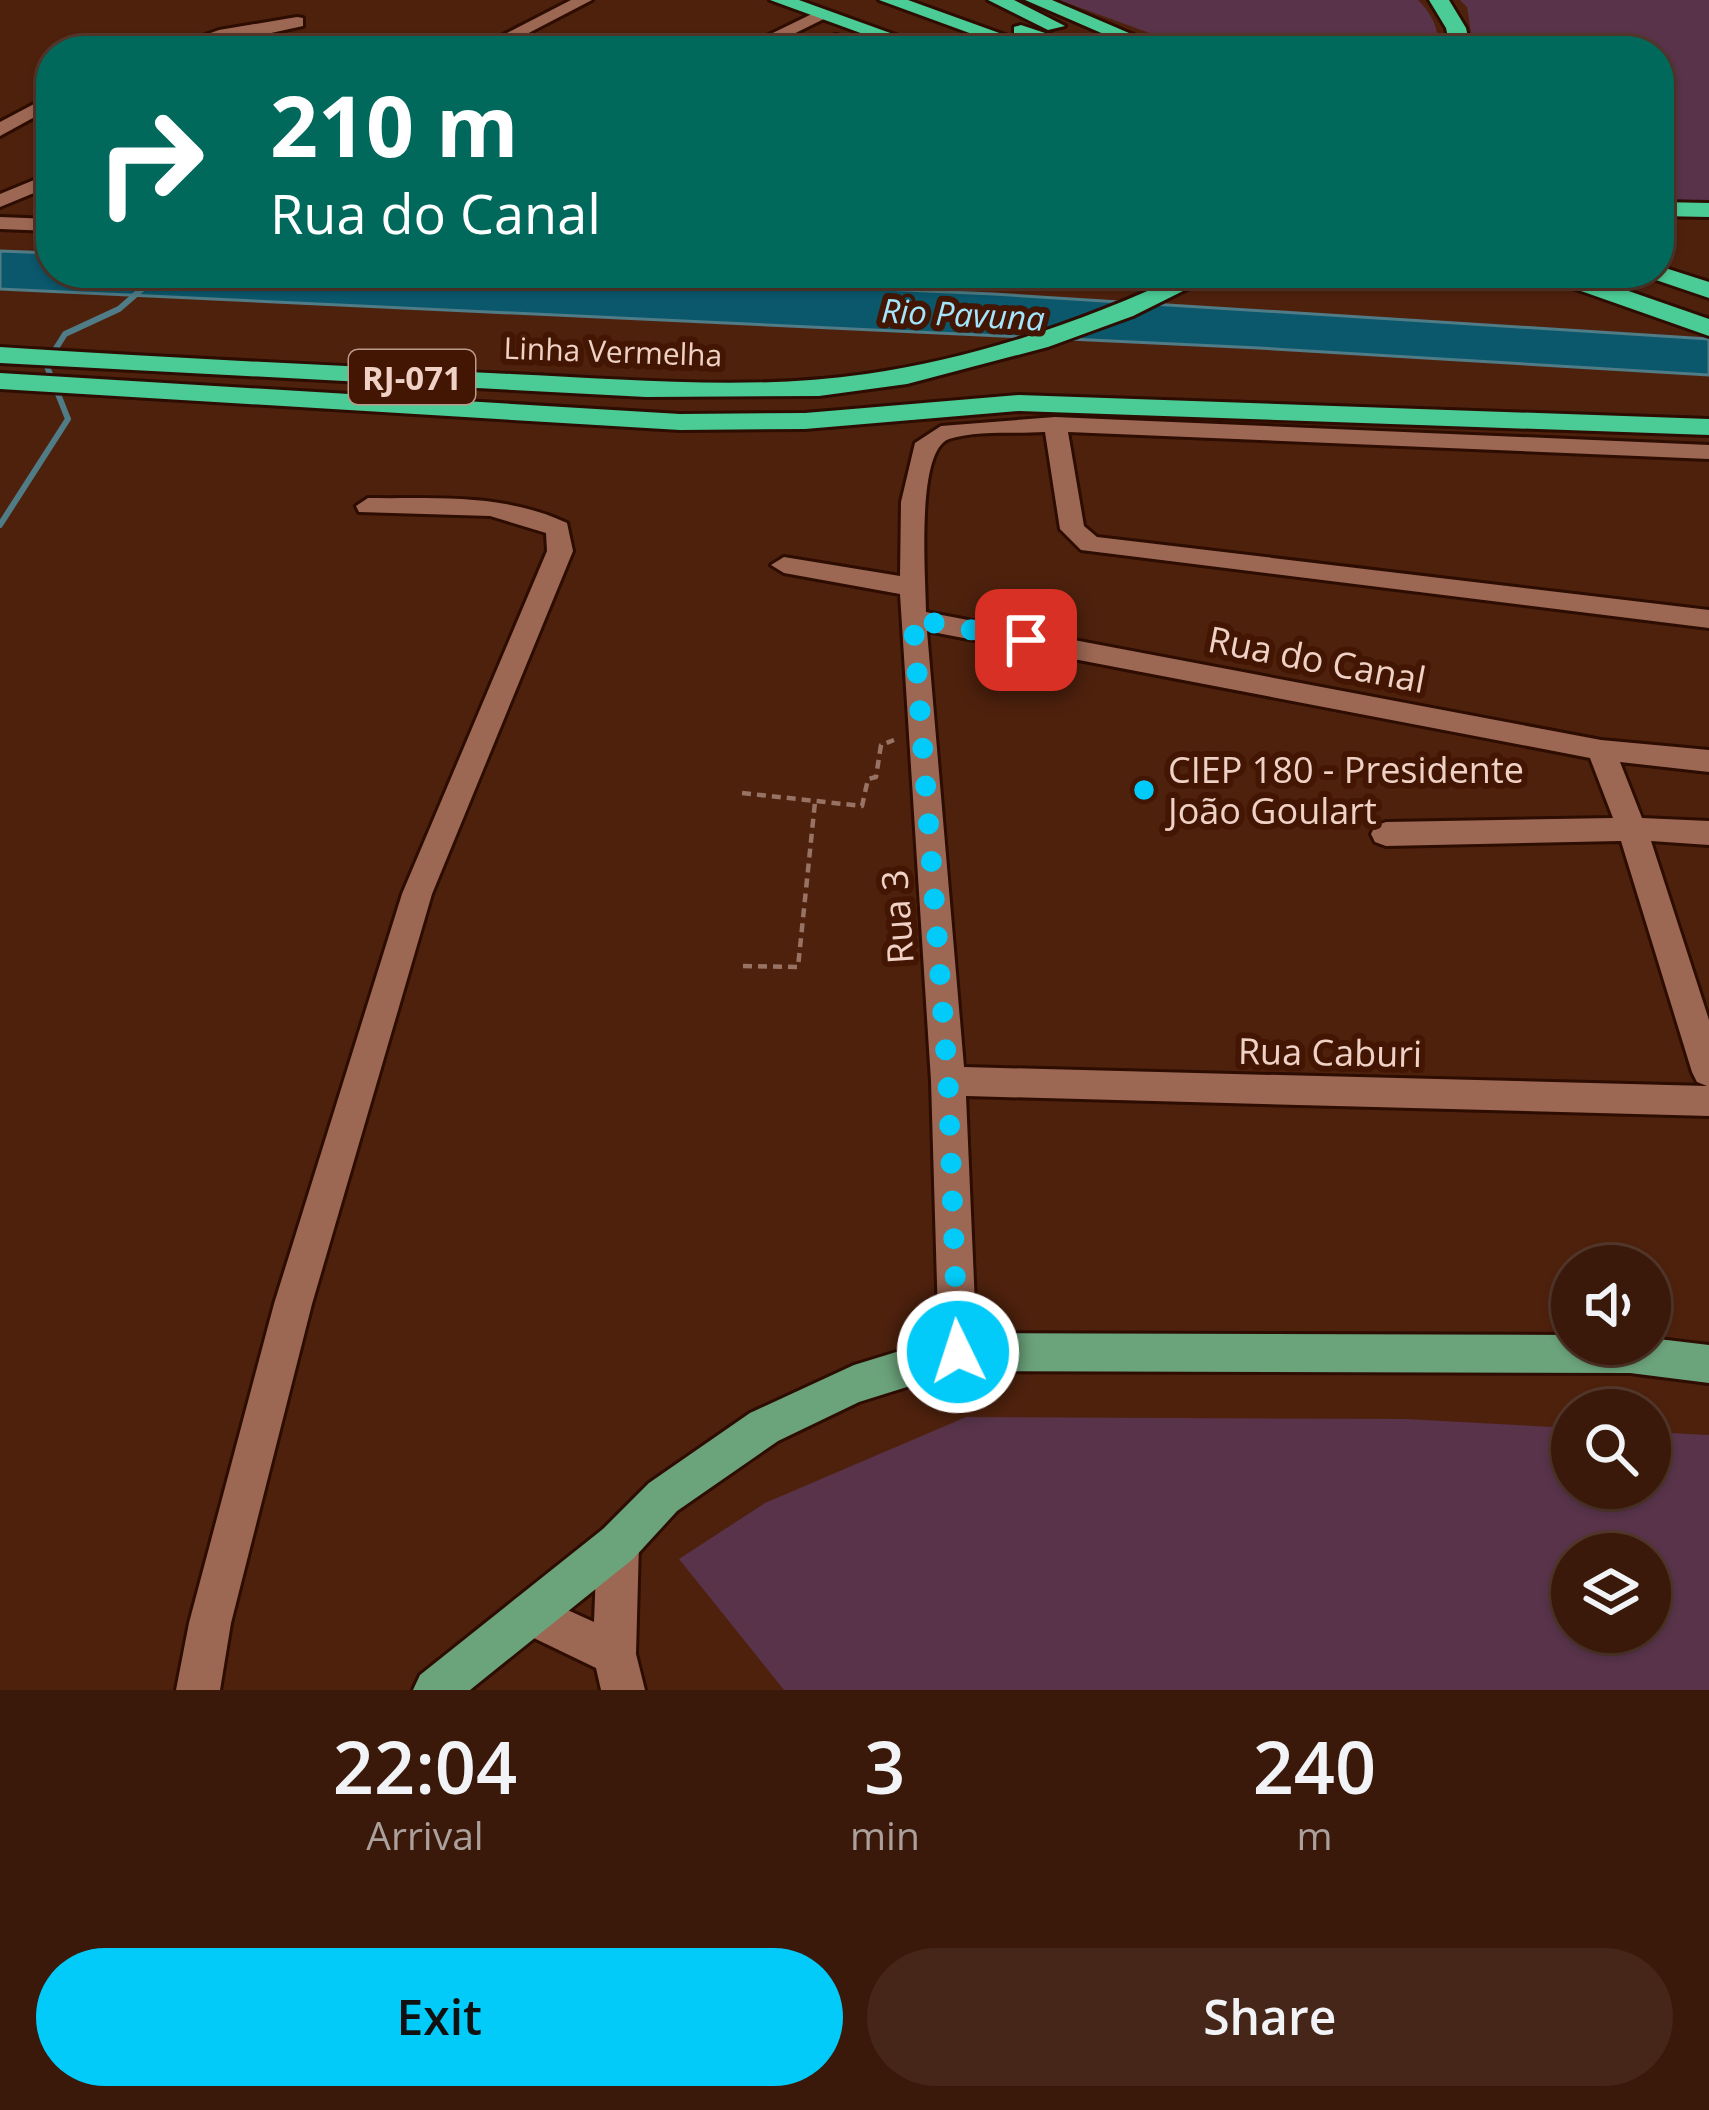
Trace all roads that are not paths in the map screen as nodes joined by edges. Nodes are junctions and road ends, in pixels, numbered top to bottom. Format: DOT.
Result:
graph roads {
  1 [pos="584,0"];
  2 [pos="780,0"];
  3 [pos="844,0"];
  4 [pos="875,0"];
  5 [pos="889,0"];
  6 [pos="932,0"];
  7 [pos="998,0"];
  8 [pos="1035,0"];
  9 [pos="1439,0"];
  10 [pos="824,15"];
  11 [pos="297,22"];
  12 [pos="219,36"];
  13 [pos="511,36"];
  14 [pos="778,36"];
  15 [pos="871,36"];
  16 [pos="944,36"];
  17 [pos="979,36"];
  18 [pos="995,36"];
  19 [pos="1037,36"];
  20 [pos="1083,36"];
  21 [pos="1124,36"];
  22 [pos="1458,36"];
  23 [pos="36,109"];
  24 [pos="0,130"];
  25 [pos="36,185"];
  26 [pos="0,201"];
  27 [pos="1674,209"];
  28 [pos="1709,210"];
  29 [pos="0,223"];
  30 [pos="36,224"];
  31 [pos="1674,254"];
  32 [pos="1709,266"];
  33 [pos="1674,278"];
  34 [pos="1160,288"];
  35 [pos="1600,288"];
  36 [pos="1641,288"];
  37 [pos="1709,290"];
  38 [pos="1706,320"];
  39 [pos="12,369"];
  40 [pos="93,374"];
  41 [pos="728,388"];
  42 [pos="385,404"];
  43 [pos="1055,424"];
  44 [pos="1709,427"];
  45 [pos="1709,452"];
  46 [pos="368,506"];
  47 [pos="784,565"];
  48 [pos="913,603"];
  49 [pos="1709,619"];
  50 [pos="1601,750"];
  51 [pos="1709,761"];
  52 [pos="1632,830"];
  53 [pos="1709,833"];
  54 [pos="1386,834"];
  55 [pos="1709,1072"];
  56 [pos="948,1081"];
  57 [pos="1709,1101"];
  58 [pos="958,1352"];
  59 [pos="1709,1364"];
  60 [pos="618,1544"];
  61 [pos="530,1614"];
  62 [pos="618,1672"];
  63 [pos="198,1690"];
  64 [pos="435,1690"];
  1 -- 13 [label="street"];
  2 -- 10 [label="highway"];
  3 -- 16 [label="highway"];
  4 -- 17 [label="highway"];
  5 -- 18 [label="highway"];
  6 -- 19 [label="highway"];
  7 -- 20 [label="highway"];
  8 -- 21 [label="highway"];
  9 -- 22 [label="highway"];
  10 -- 14 [label="street"];
  10 -- 15 [label="highway"];
  11 -- 12 [label="street"];
  23 -- 24 [label="street"];
  25 -- 26 [label="street"];
  27 -- 28 [label="highway"];
  29 -- 30 [label="street"];
  31 -- 32 [label="highway"];
  33 -- 37 [label="highway"];
  34 -- 41 [label="highway, Linha Vermelha / RJ-071"];
  35 -- 38 [label="highway"];
  36 -- 38 [label="highway"];
  39 -- 40 [label="highway, Linha Vermelha / RJ-071"];
  40 -- 41 [label="highway, Linha Vermelha / RJ-071"];
  40 -- 42 [label="highway, Linha Vermelha / RJ-071"];
  41 -- 42 [label="highway"];
  42 -- 44 [label="highway"];
  43 -- 45 [label="street"];
  43 -- 48 [label="street, Rua 3"];
  43 -- 49 [label="street"];
  46 -- 63 [label="street"];
  47 -- 48 [label="street, Rua do Canal"];
  48 -- 50 [label="street, Rua do Canal"];
  48 -- 56 [label="street, Rua 3"];
  50 -- 51 [label="street, Rua do Canal"];
  50 -- 52 [label="street"];
  52 -- 53 [label="street"];
  52 -- 54 [label="street"];
  52 -- 55 [label="street"];
  56 -- 57 [label="street, Rua Caburi"];
  56 -- 58 [label="street, Rua 3"];
  58 -- 59 [label="main road"];
  58 -- 60 [label="main road"];
  60 -- 61 [label="main road"];
  60 -- 62 [label="street"];
  61 -- 62 [label="street"];
  61 -- 64 [label="main road"];
}
